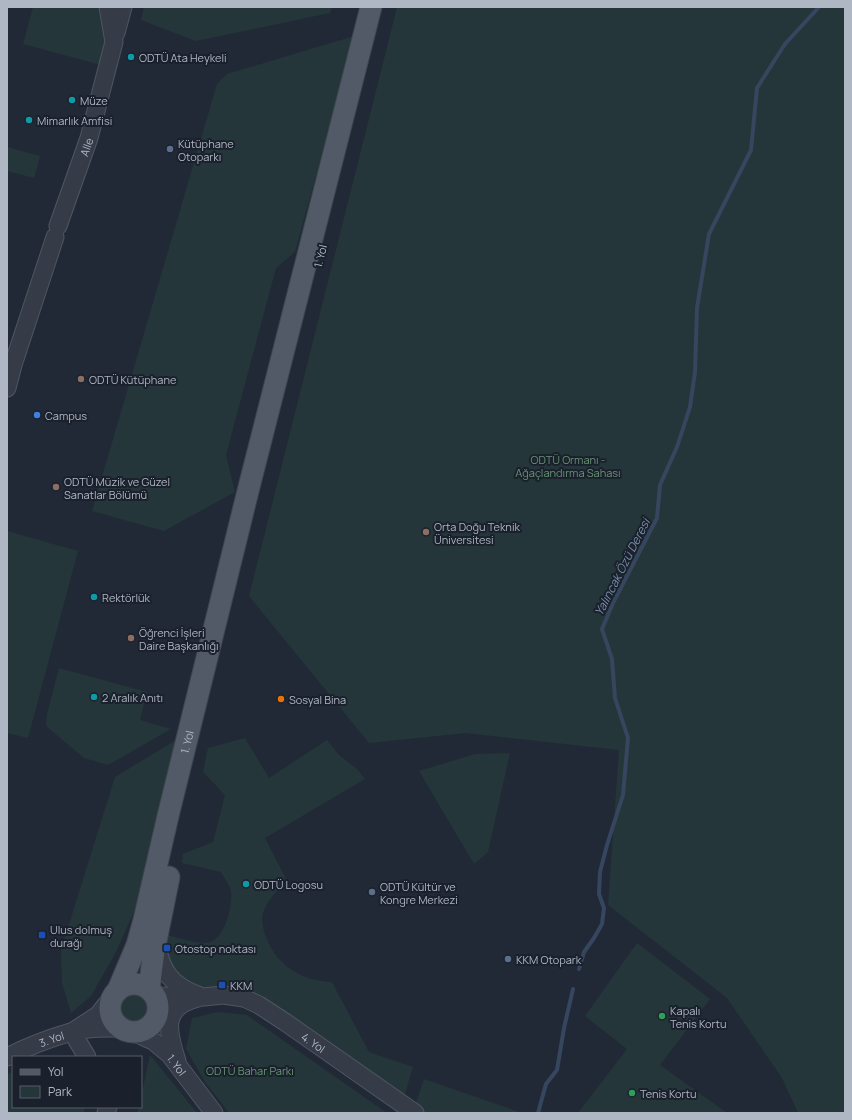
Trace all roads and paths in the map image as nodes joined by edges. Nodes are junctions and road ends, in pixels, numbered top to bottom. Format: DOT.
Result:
graph roads {
  1 [pos="108,7"];
  2 [pos="123,7"];
  3 [pos="376,13"];
  4 [pos="115,38"];
  5 [pos="7,388"];
  6 [pos="201,709"];
  7 [pos="156,939"];
  8 [pos="152,992"];
  9 [pos="116,993"];
  10 [pos="204,997"];
  11 [pos="125,1029"];
  12 [pos="73,1031"];
  13 [pos="86,1056"];
  14 [pos="7,1057"];
  15 [pos="179,1067"];
  16 [pos="214,1113"];
  17 [pos="415,1113"];
  1 -- 4 [label="street, Alle"];
  2 -- 4 [label="street, Alle"];
  3 -- 6 [label="main road, 1. Yol"];
  4 -- 5 [label="street, Alle"];
  6 -- 7 [label="main road, 1. Yol"];
  6 -- 9 [label="main road, 1. Yol"];
  7 -- 8 [label="main road, 1. Yol"];
  7 -- 10 [label="street, 4. Yol"];
  8 -- 9 [label="main road"];
  8 -- 10 [label="street, 4. Yol"];
  8 -- 11 [label="main road"];
  9 -- 11 [label="main road"];
  9 -- 12 [label="street, 3. Yol"];
  10 -- 15 [label="street, 4. Yol"];
  10 -- 17 [label="street, 4. Yol"];
  11 -- 12 [label="street, 3. Yol"];
  11 -- 15 [label="street, 1. Yol"];
  12 -- 13 [label="street"];
  12 -- 14 [label="street, 3. Yol"];
  15 -- 16 [label="street, 1. Yol"];
}
